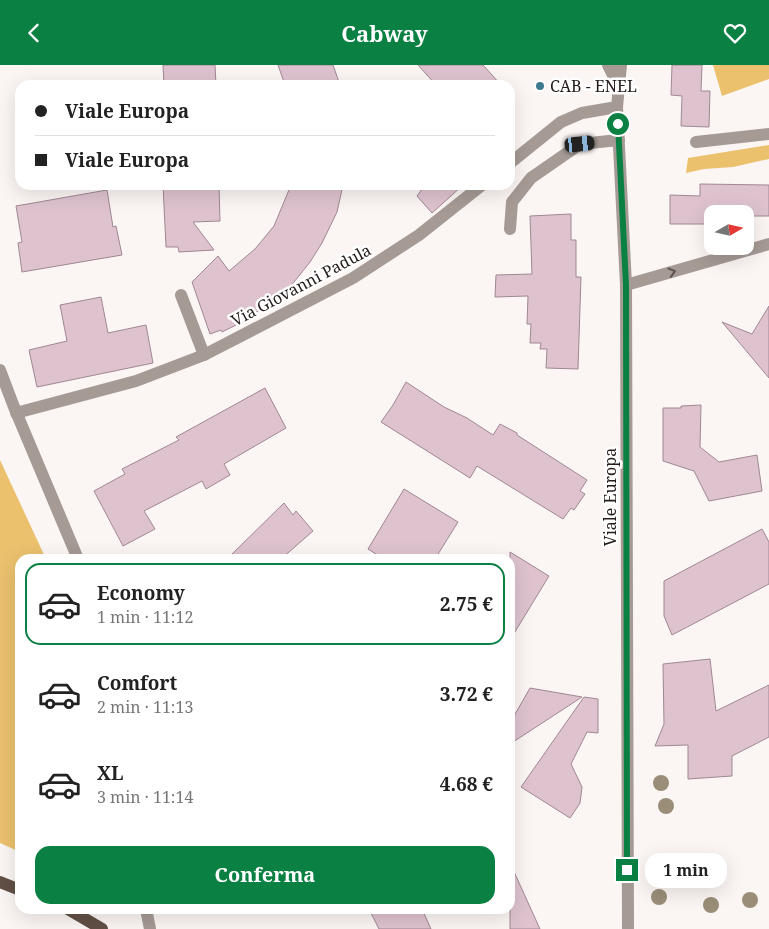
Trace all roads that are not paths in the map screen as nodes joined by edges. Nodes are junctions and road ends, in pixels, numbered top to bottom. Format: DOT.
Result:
graph roads {
  1 [pos="608,65"];
  2 [pos="621,65"];
  3 [pos="618,85"];
  4 [pos="617,107"];
  5 [pos="769,134"];
  6 [pos="619,140"];
  7 [pos="696,142"];
  8 [pos="515,159"];
  9 [pos="476,190"];
  10 [pos="510,229"];
  11 [pos="769,244"];
  12 [pos="626,285"];
  13 [pos="181,295"];
  14 [pos="204,355"];
  15 [pos="0,370"];
  16 [pos="16,413"];
  17 [pos="76,554"];
  18 [pos="0,882"];
  19 [pos="15,888"];
  20 [pos="76,914"];
  21 [pos="147,914"];
  22 [pos="102,929"];
  23 [pos="150,929"];
  24 [pos="628,929"];
  1 -- 3 [label="street"];
  2 -- 3 [label="street, Viale Europa"];
  3 -- 4 [label="street, Viale Europa"];
  4 -- 6 [label="street, Viale Europa"];
  4 -- 8 [label="street"];
  5 -- 7 [label="street"];
  6 -- 10 [label="street"];
  6 -- 12 [label="street, Viale Europa"];
  9 -- 14 [label="street, Via Giovanni Padula"];
  12 -- 11 [label="street, one-way"];
  12 -- 24 [label="street, Viale Europa"];
  13 -- 14 [label="street"];
  14 -- 16 [label="street, Via Giovanni Padula"];
  15 -- 16 [label="street"];
  16 -- 17 [label="street"];
  18 -- 19 [label="main road"];
  20 -- 22 [label="main road"];
  21 -- 23 [label="street"];
}
